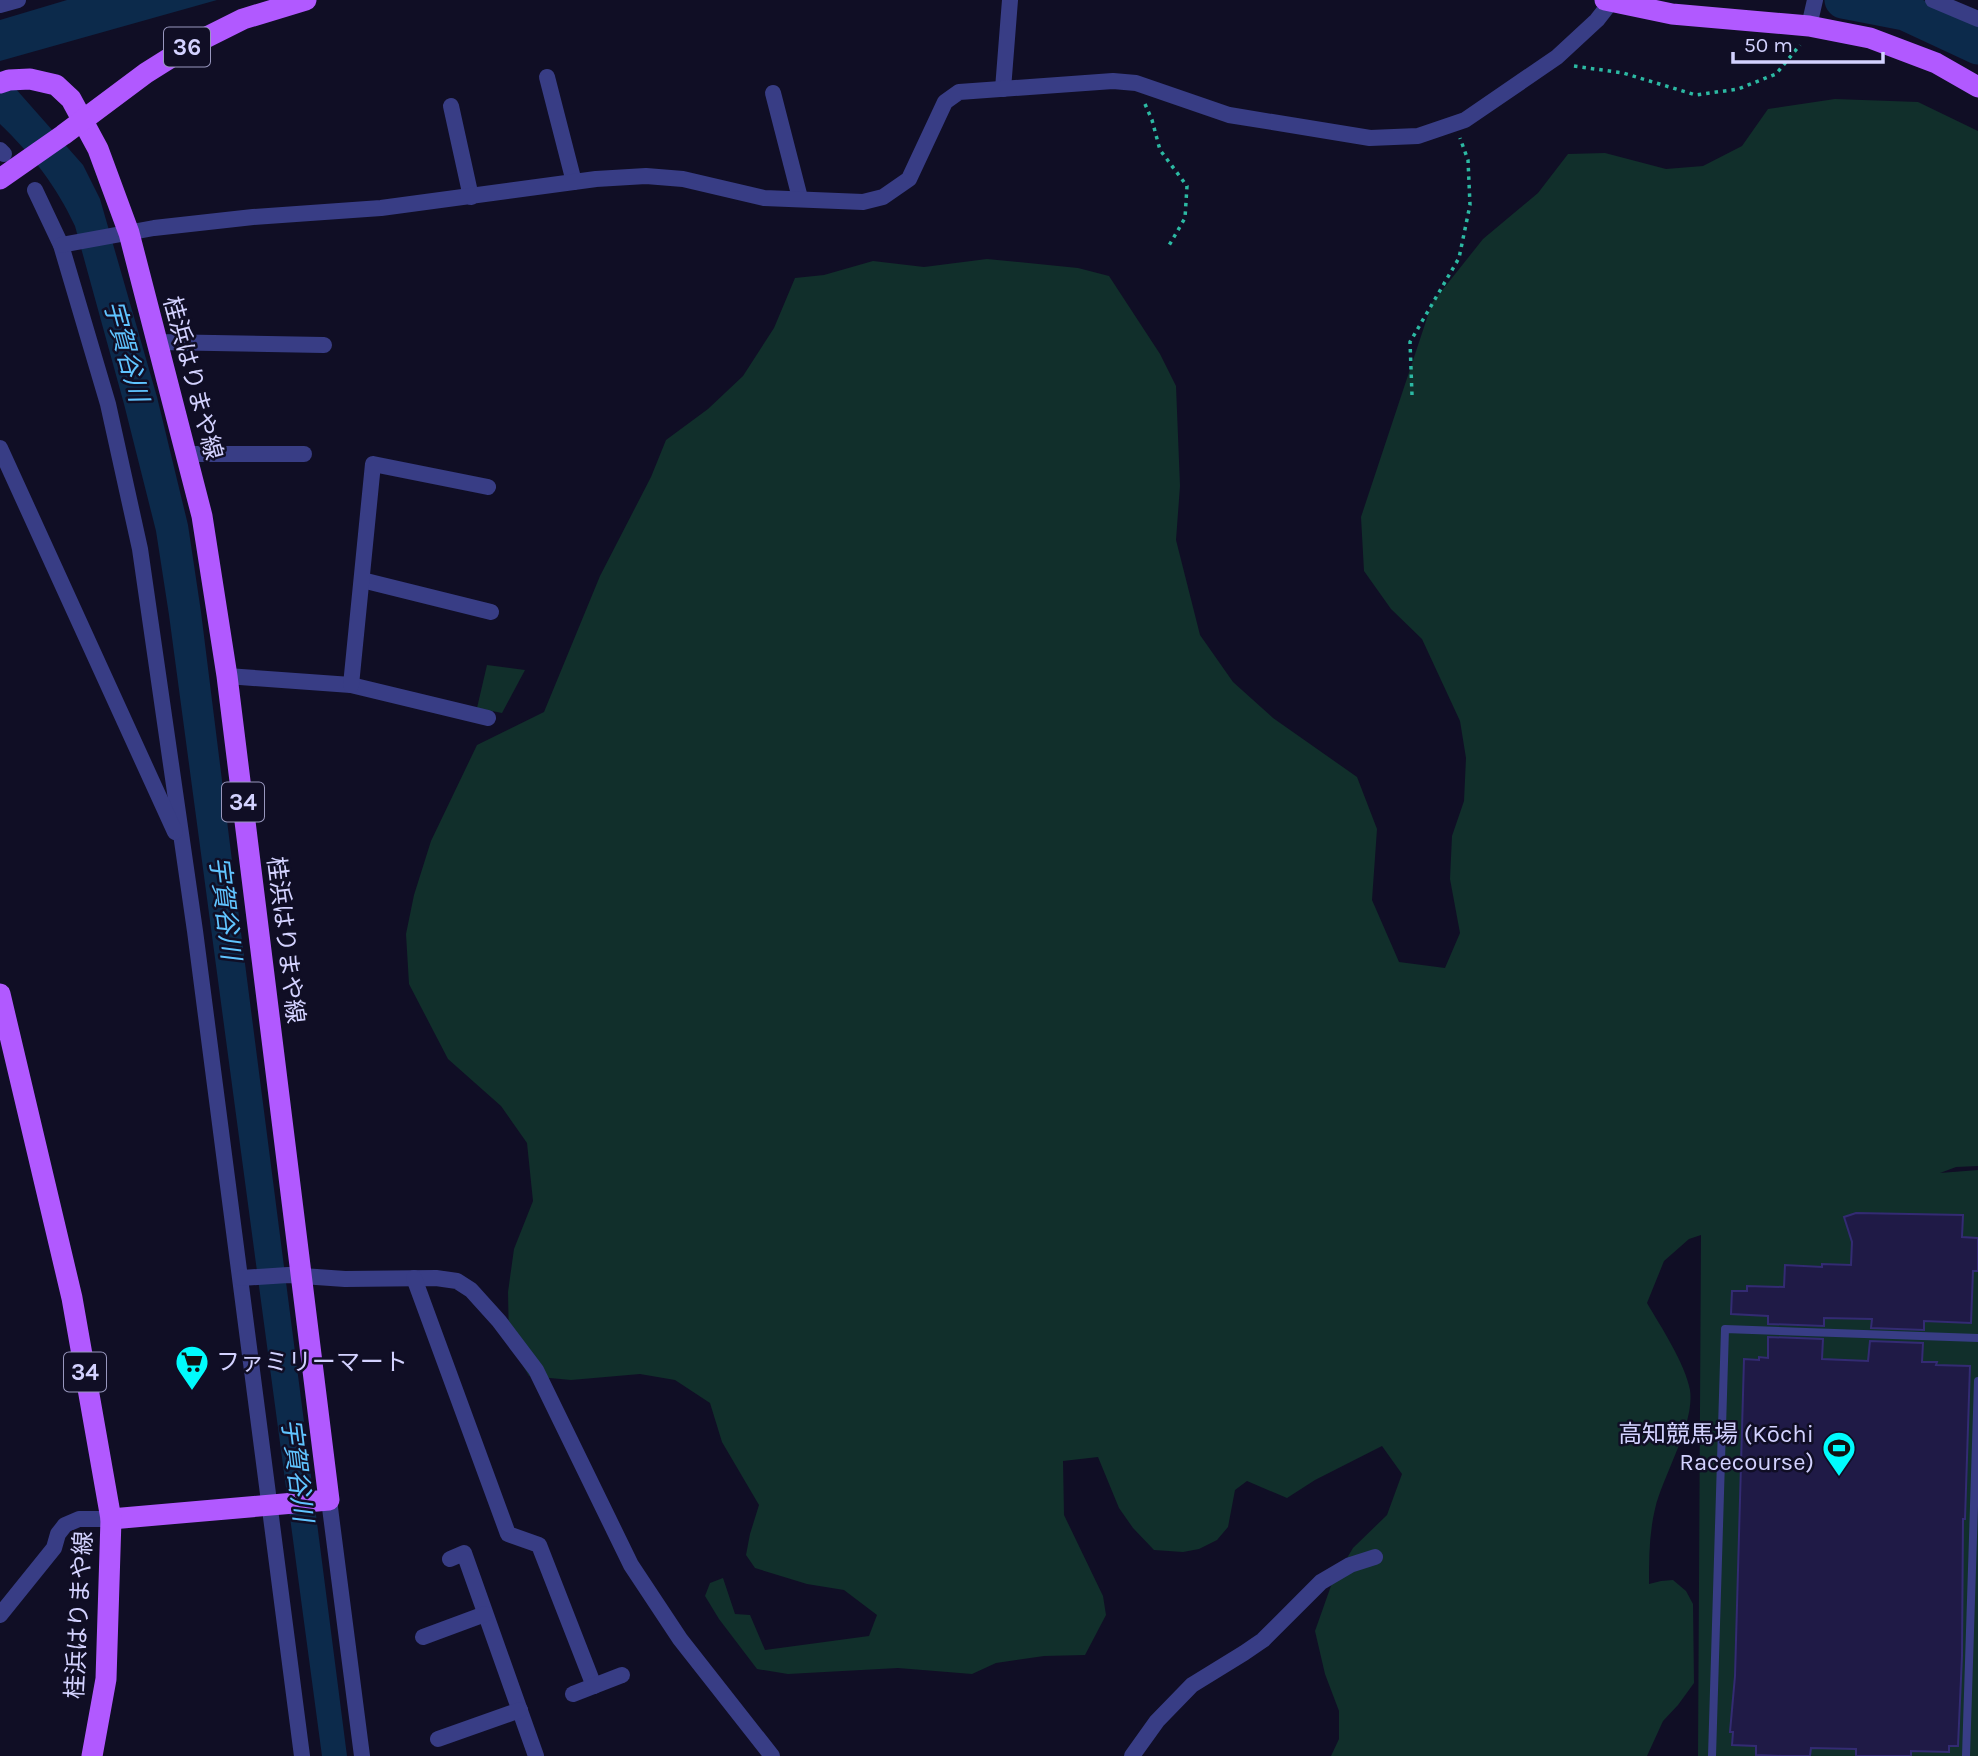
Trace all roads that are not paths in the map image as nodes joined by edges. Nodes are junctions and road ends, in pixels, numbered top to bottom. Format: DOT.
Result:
graph roads {
  1 [pos="18,0"];
  2 [pos="306,0"];
  3 [pos="1010,0"];
  4 [pos="1933,0"];
  5 [pos="1608,1"];
  6 [pos="0,5"];
  7 [pos="1813,11"];
  8 [pos="1978,19"];
  9 [pos="547,77"];
  10 [pos="4,82"];
  11 [pos="1978,87"];
  12 [pos="1003,89"];
  13 [pos="773,93"];
  14 [pos="451,106"];
  15 [pos="82,121"];
  16 [pos="9,156"];
  17 [pos="0,179"];
  18 [pos="574,182"];
  19 [pos="35,190"];
  20 [pos="471,197"];
  21 [pos="800,198"];
  22 [pos="121,234"];
  23 [pos="66,244"];
  24 [pos="157,342"];
  25 [pos="324,345"];
  26 [pos="0,448"];
  27 [pos="186,454"];
  28 [pos="304,454"];
  29 [pos="488,486"];
  30 [pos="362,580"];
  31 [pos="491,612"];
  32 [pos="227,676"];
  33 [pos="351,685"];
  34 [pos="488,718"];
  35 [pos="184,850"];
  36 [pos="0,994"];
  37 [pos="295,1275"];
  38 [pos="241,1278"];
  39 [pos="414,1279"];
  40 [pos="1978,1338"];
  41 [pos="1978,1381"];
  42 [pos="323,1501"];
  43 [pos="275,1505"];
  44 [pos="111,1519"];
  45 [pos="1375,1557"];
  46 [pos="450,1559"];
  47 [pos="485,1614"];
  48 [pos="0,1615"];
  49 [pos="423,1637"];
  50 [pos="622,1675"];
  51 [pos="594,1686"];
  52 [pos="573,1694"];
  53 [pos="520,1710"];
  54 [pos="438,1738"];
  55 [pos="92,1756"];
  56 [pos="302,1756"];
  57 [pos="362,1756"];
  58 [pos="536,1756"];
  59 [pos="772,1756"];
  60 [pos="1132,1756"];
  61 [pos="1712,1756"];
  62 [pos="1966,1756"];
  1 -- 6 [label="street"];
  2 -- 15 [label="main road, 36"];
  3 -- 12 [label="street"];
  4 -- 8 [label="street"];
  5 -- 7 [label="main road"];
  5 -- 12 [label="street"];
  7 -- 11 [label="main road"];
  9 -- 18 [label="street"];
  10 -- 15 [label="main road, 桂浜はりまや線 / 34"];
  12 -- 21 [label="street"];
  13 -- 21 [label="street"];
  14 -- 20 [label="street"];
  15 -- 16 [label="main road, 36"];
  15 -- 22 [label="main road, 桂浜はりまや線 / 34"];
  16 -- 17 [label="main road, 36"];
  18 -- 20 [label="street"];
  18 -- 21 [label="street"];
  19 -- 23 [label="street"];
  20 -- 22 [label="street"];
  22 -- 23 [label="street"];
  22 -- 24 [label="main road, 桂浜はりまや線 / 34"];
  23 -- 35 [label="street"];
  24 -- 25 [label="street"];
  24 -- 27 [label="main road, 桂浜はりまや線 / 34"];
  26 -- 35 [label="street"];
  27 -- 28 [label="street"];
  27 -- 32 [label="main road, 桂浜はりまや線 / 34"];
  29 -- 30 [label="street"];
  30 -- 31 [label="street"];
  30 -- 33 [label="street"];
  32 -- 33 [label="street"];
  32 -- 37 [label="main road, 桂浜はりまや線 / 34"];
  33 -- 34 [label="street"];
  35 -- 38 [label="street"];
  36 -- 44 [label="main road, 桂浜はりまや線 / 34"];
  37 -- 38 [label="street"];
  37 -- 39 [label="street"];
  37 -- 42 [label="main road, 桂浜はりまや線 / 34"];
  38 -- 43 [label="street"];
  39 -- 51 [label="street"];
  39 -- 59 [label="street"];
  40 -- 61 [label="lane"];
  41 -- 62 [label="lane"];
  42 -- 43 [label="main road, 桂浜はりまや線"];
  42 -- 57 [label="street"];
  43 -- 44 [label="main road, 桂浜はりまや線"];
  43 -- 56 [label="street"];
  44 -- 48 [label="street"];
  44 -- 55 [label="main road, 桂浜はりまや線 / 34"];
  45 -- 60 [label="street"];
  46 -- 47 [label="street"];
  47 -- 49 [label="street"];
  47 -- 53 [label="street"];
  50 -- 51 [label="street"];
  51 -- 52 [label="street"];
  53 -- 54 [label="street"];
  53 -- 58 [label="street"];
}
